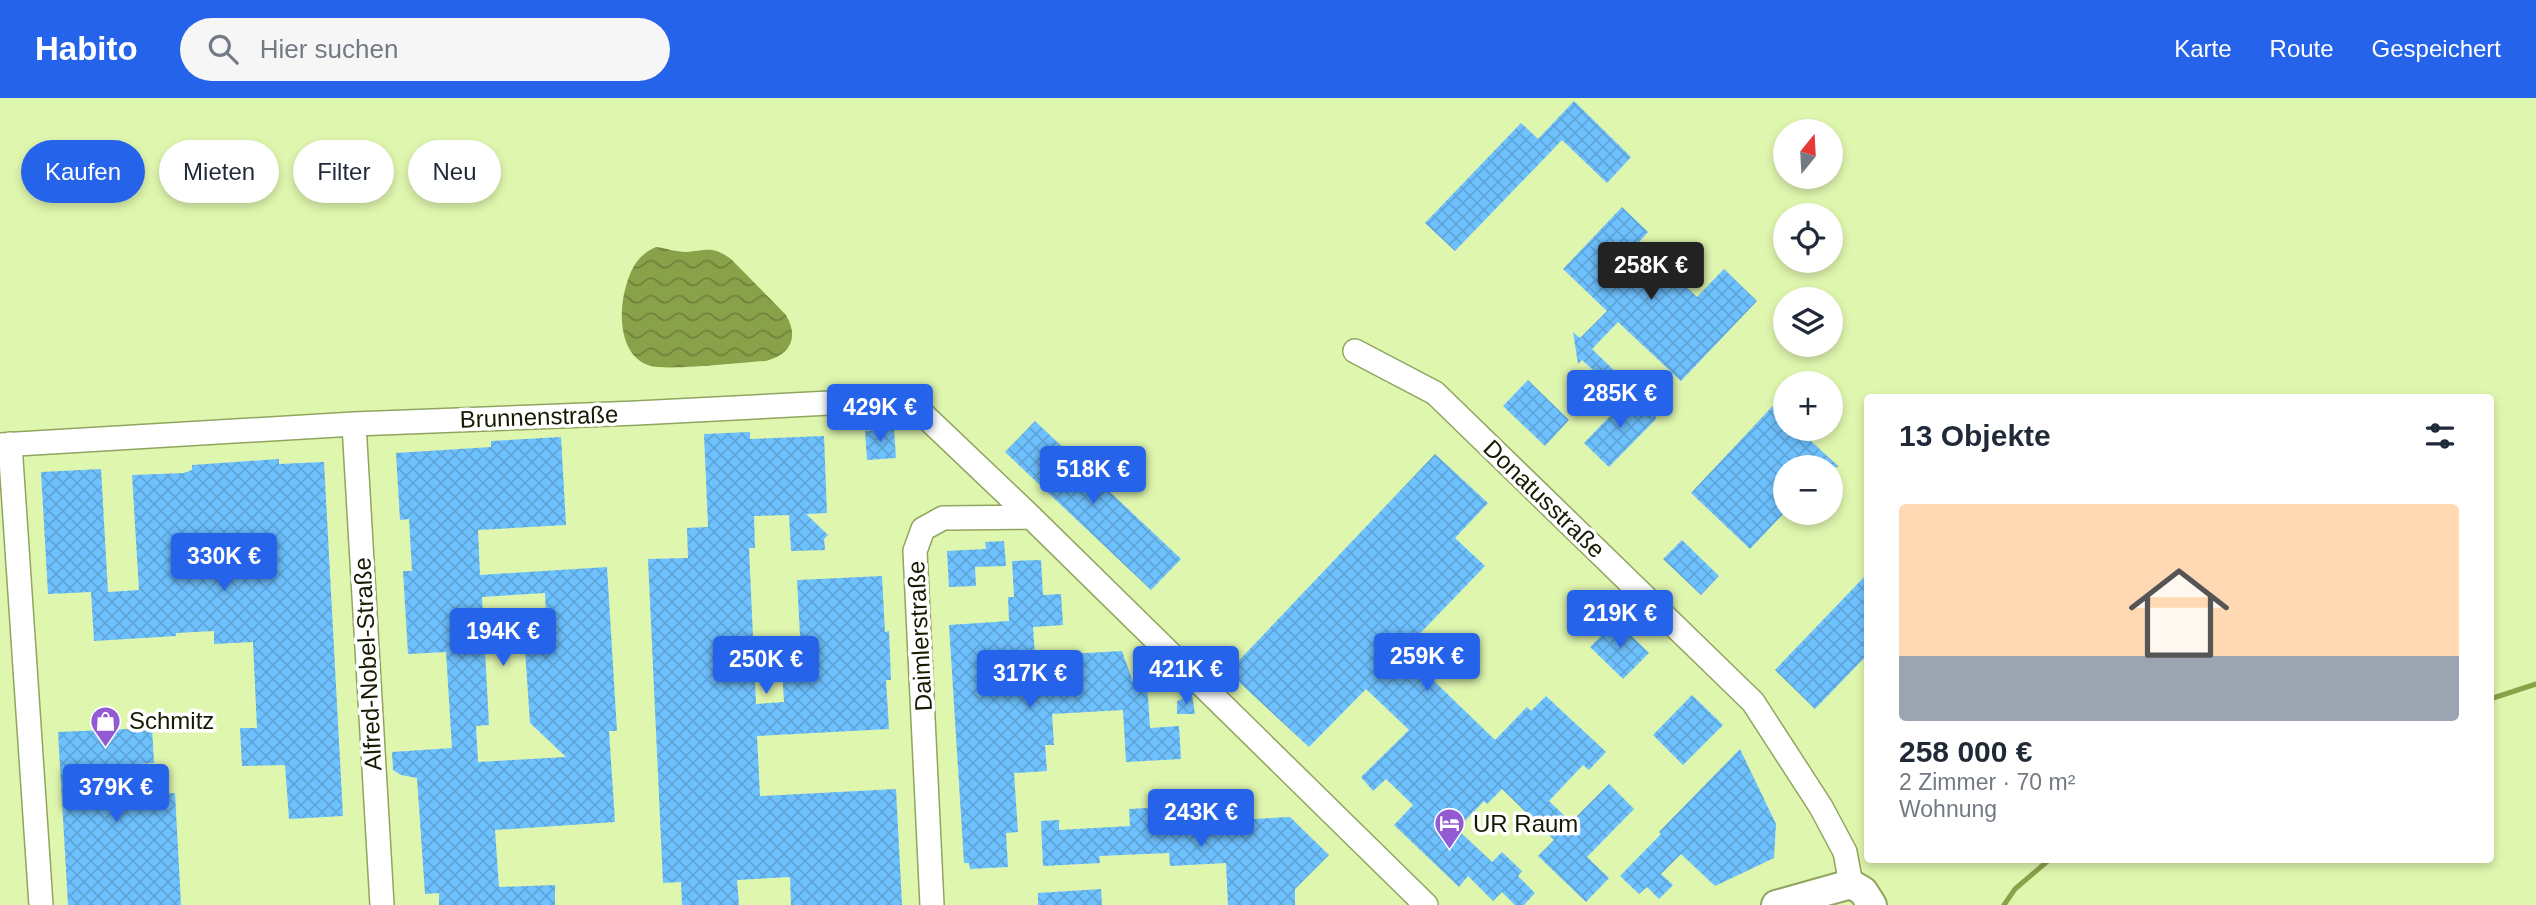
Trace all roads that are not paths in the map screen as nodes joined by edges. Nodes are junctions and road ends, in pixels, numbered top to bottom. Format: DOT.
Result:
graph roads {
  1 [pos="1355,351"];
  2 [pos="354,424"];
  3 [pos="5,445"];
  4 [pos="1031,517"];
  5 [pos="1851,884"];
  6 [pos="41,905"];
  7 [pos="382,905"];
  8 [pos="932,905"];
  9 [pos="1426,905"];
  10 [pos="1776,905"];
  11 [pos="1872,905"];
  1 -- 5 [label="street, Donatusstraße"];
  2 -- 3 [label="street, Brunnenstraße"];
  2 -- 4 [label="street, Brunnenstraße"];
  2 -- 7 [label="street, Alfred-Nobel-Straße"];
  3 -- 6 [label="street"];
  4 -- 8 [label="street, Daimlerstraße"];
  4 -- 9 [label="street"];
  5 -- 10 [label="street"];
  5 -- 11 [label="street"];
}
